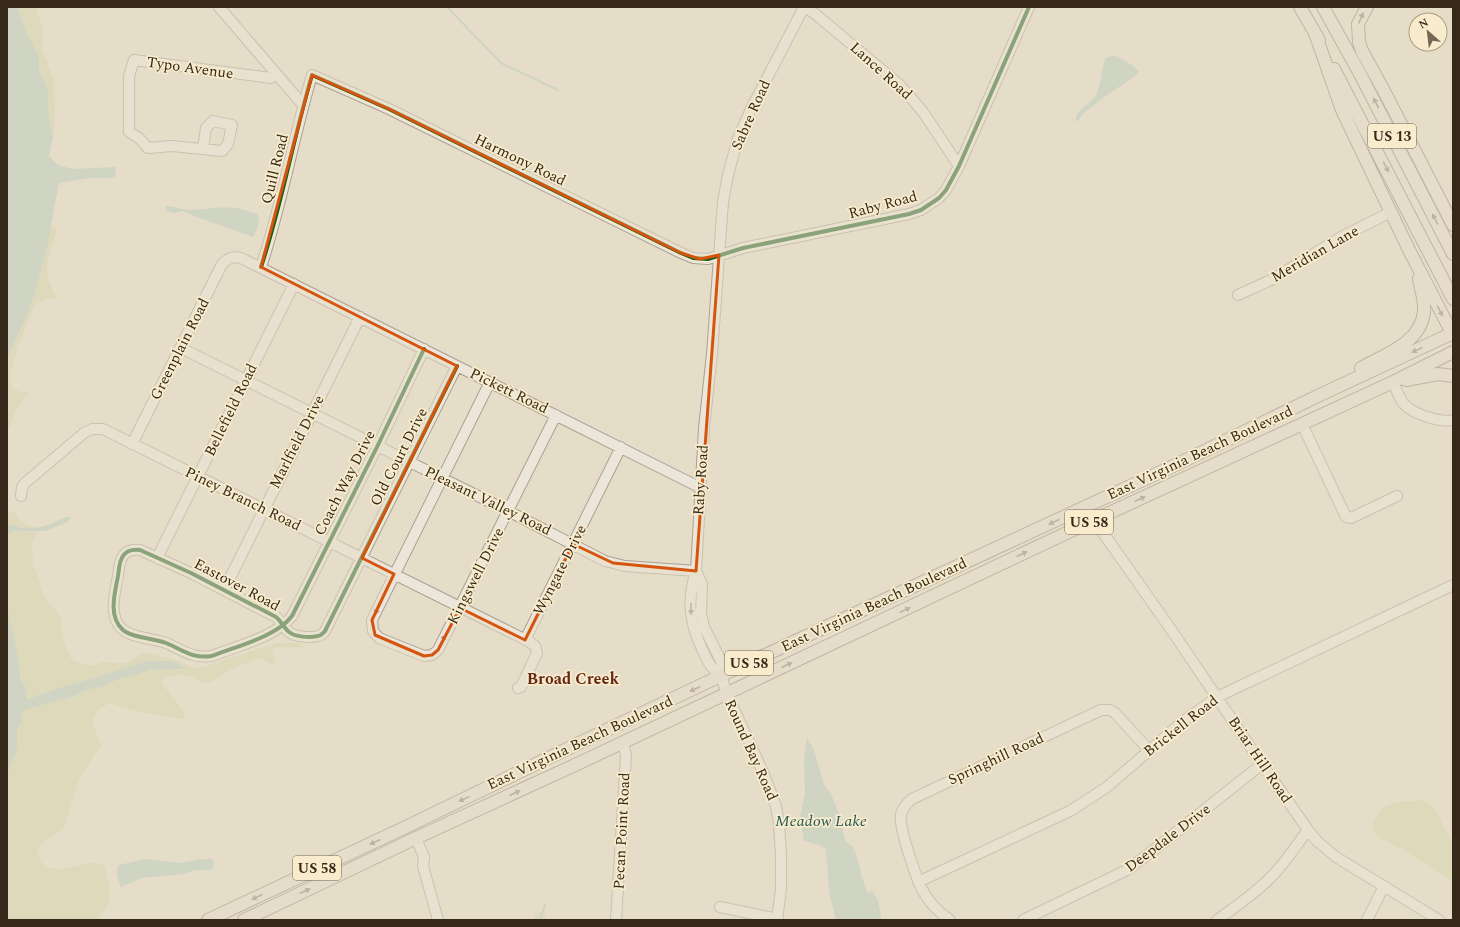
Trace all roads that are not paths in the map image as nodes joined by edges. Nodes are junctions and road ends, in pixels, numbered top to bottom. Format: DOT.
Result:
graph roads {
  1 [pos="804,7"];
  2 [pos="1029,7"];
  3 [pos="1300,7"];
  4 [pos="1323,7"];
  5 [pos="1366,7"];
  6 [pos="223,11"];
  7 [pos="1330,19"];
  8 [pos="1315,33"];
  9 [pos="1365,57"];
  10 [pos="276,74"];
  11 [pos="312,75"];
  12 [pos="303,105"];
  13 [pos="202,149"];
  14 [pos="959,166"];
  15 [pos="1391,212"];
  16 [pos="1453,225"];
  17 [pos="1453,254"];
  18 [pos="719,255"];
  19 [pos="231,258"];
  20 [pos="1416,264"];
  21 [pos="261,267"];
  22 [pos="294,284"];
  23 [pos="1238,295"];
  24 [pos="1453,299"];
  25 [pos="360,317"];
  26 [pos="1453,334"];
  27 [pos="181,348"];
  28 [pos="424,349"];
  29 [pos="1453,352"];
  30 [pos="457,366"];
  31 [pos="1453,376"];
  32 [pos="246,381"];
  33 [pos="490,382"];
  34 [pos="1393,382"];
  35 [pos="1322,394"];
  36 [pos="311,414"];
  37 [pos="556,415"];
  38 [pos="1453,420"];
  39 [pos="1302,424"];
  40 [pos="132,444"];
  41 [pos="377,446"];
  42 [pos="621,447"];
  43 [pos="410,463"];
  44 [pos="198,477"];
  45 [pos="442,479"];
  46 [pos="701,488"];
  47 [pos="21,496"];
  48 [pos="1397,496"];
  49 [pos="264,509"];
  50 [pos="508,511"];
  51 [pos="1094,520"];
  52 [pos="329,542"];
  53 [pos="573,544"];
  54 [pos="157,558"];
  55 [pos="362,558"];
  56 [pos="696,571"];
  57 [pos="394,574"];
  58 [pos="1453,585"];
  59 [pos="224,590"];
  60 [pos="460,608"];
  61 [pos="284,625"];
  62 [pos="525,640"];
  63 [pos="721,676"];
  64 [pos="518,688"];
  65 [pos="727,694"];
  66 [pos="1217,697"];
  67 [pos="623,743"];
  68 [pos="1150,750"];
  69 [pos="1262,764"];
  70 [pos="1308,830"];
  71 [pos="416,838"];
  72 [pos="918,882"];
  73 [pos="1384,886"];
  74 [pos="720,907"];
  75 [pos="777,919"];
  76 [pos="208,920"];
  77 [pos="244,920"];
  78 [pos="438,920"];
  79 [pos="616,920"];
  80 [pos="950,920"];
  81 [pos="1023,920"];
  82 [pos="1217,920"];
  83 [pos="1367,920"];
  84 [pos="1438,920"];
  1 -- 14 [label="street, Lance Road"];
  1 -- 18 [label="street, Sabre Road"];
  2 -- 14 [label="street, Raby Road"];
  3 -- 8 [label="main road, US 13"];
  4 -- 7 [label="main road, US 13"];
  9 -- 5 [label="main road, one-way"];
  6 -- 10 [label="street"];
  7 -- 9 [label="main road"];
  17 -- 7 [label="main road, US 13, one-way"];
  8 -- 15 [label="main road"];
  8 -- 24 [label="main road, US 13, one-way"];
  9 -- 16 [label="main road"];
  10 -- 12 [label="street"];
  10 -- 13 [label="street, Typo Avenue"];
  11 -- 12 [label="street, Quill Road"];
  11 -- 18 [label="street, Harmony Road"];
  12 -- 21 [label="street, Quill Road"];
  14 -- 18 [label="street, Raby Road"];
  15 -- 20 [label="main road"];
  15 -- 23 [label="street, Meridian Lane"];
  18 -- 46 [label="street, Raby Road"];
  19 -- 21 [label="street, Pickett Road"];
  19 -- 27 [label="street, Greenplain Road"];
  20 -- 26 [label="main road, one-way"];
  20 -- 35 [label="main road"];
  21 -- 22 [label="street, Pickett Road"];
  22 -- 25 [label="street, Pickett Road"];
  22 -- 32 [label="street, Bellefield Road"];
  25 -- 28 [label="street, Pickett Road"];
  25 -- 36 [label="street, Marlfield Drive"];
  26 -- 35 [label="main road, East Virginia Beach Boulevard / US 58, one-way"];
  27 -- 32 [label="street, Pleasant Valley Road"];
  27 -- 40 [label="street, Greenplain Road"];
  28 -- 30 [label="street, Pickett Road"];
  28 -- 41 [label="street, Coach Way Drive"];
  29 -- 34 [label="main road, East Virginia Beach Boulevard / US 58"];
  30 -- 33 [label="street, Pickett Road"];
  30 -- 43 [label="street, Old Court Drive"];
  31 -- 34 [label="main road"];
  32 -- 36 [label="street, Pleasant Valley Road"];
  32 -- 44 [label="street, Bellefield Road"];
  33 -- 37 [label="street, Pickett Road"];
  33 -- 45 [label="street"];
  34 -- 38 [label="street"];
  34 -- 39 [label="main road, East Virginia Beach Boulevard / US 58"];
  35 -- 63 [label="main road, East Virginia Beach Boulevard / US 58, one-way"];
  36 -- 41 [label="street, Pleasant Valley Road"];
  36 -- 49 [label="street, Marlfield Drive"];
  37 -- 42 [label="street, Pickett Road"];
  37 -- 50 [label="street, Kingswell Drive"];
  39 -- 48 [label="street"];
  51 -- 39 [label="main road, East Virginia Beach Boulevard / US 58, one-way"];
  40 -- 44 [label="street, Piney Branch Road"];
  40 -- 47 [label="street, Piney Branch Road"];
  41 -- 43 [label="street, Pleasant Valley Road"];
  41 -- 52 [label="street, Coach Way Drive"];
  42 -- 46 [label="street, Pickett Road"];
  42 -- 53 [label="street, Wyngate Drive"];
  43 -- 45 [label="street, Pleasant Valley Road"];
  43 -- 55 [label="street, Old Court Drive"];
  44 -- 49 [label="street, Piney Branch Road"];
  44 -- 54 [label="street, Bellefield Road"];
  45 -- 50 [label="street, Pleasant Valley Road"];
  45 -- 57 [label="street"];
  46 -- 56 [label="street, Raby Road"];
  49 -- 52 [label="street, Piney Branch Road"];
  49 -- 59 [label="street, Marlfield Drive"];
  50 -- 53 [label="street, Pleasant Valley Road"];
  50 -- 60 [label="street, Kingswell Drive"];
  65 -- 51 [label="main road, East Virginia Beach Boulevard / US 58, one-way"];
  51 -- 66 [label="street, Briar Hill Road"];
  52 -- 55 [label="street, Piney Branch Road"];
  52 -- 61 [label="street, Coach Way Drive"];
  53 -- 56 [label="street, Pleasant Valley Road"];
  53 -- 62 [label="street, Wyngate Drive"];
  54 -- 59 [label="street, Eastover Road"];
  54 -- 61 [label="street, Eastover Road"];
  55 -- 57 [label="street, Piney Branch Road"];
  55 -- 61 [label="street, Eastover Road"];
  56 -- 63 [label="street, Raby Road"];
  57 -- 60 [label="street, Piney Branch Road"];
  57 -- 60 [label="street, Kingswell Drive, one-way"];
  58 -- 66 [label="street, Brickell Road"];
  59 -- 61 [label="street, Eastover Road"];
  60 -- 62 [label="street, Piney Branch Road"];
  62 -- 64 [label="street"];
  63 -- 65 [label="street, Round Bay Road"];
  63 -- 76 [label="main road, East Virginia Beach Boulevard / US 58, one-way"];
  65 -- 67 [label="main road, East Virginia Beach Boulevard / US 58"];
  65 -- 75 [label="street, Round Bay Road"];
  66 -- 68 [label="street, Brickell Road"];
  66 -- 69 [label="street, Briar Hill Road"];
  71 -- 67 [label="main road, East Virginia Beach Boulevard / US 58, one-way"];
  67 -- 79 [label="street, Pecan Point Road"];
  68 -- 72 [label="street, Brickell Road"];
  68 -- 72 [label="street, Springhill Road"];
  69 -- 70 [label="street, Briar Hill Road"];
  69 -- 81 [label="street, Deepdale Drive"];
  70 -- 73 [label="street, Briar Hill Road"];
  70 -- 82 [label="street"];
  77 -- 71 [label="main road, East Virginia Beach Boulevard / US 58, one-way"];
  71 -- 78 [label="street"];
  72 -- 80 [label="street"];
  73 -- 83 [label="street"];
  73 -- 84 [label="street, Briar Hill Road"];
  74 -- 75 [label="street"];
}
